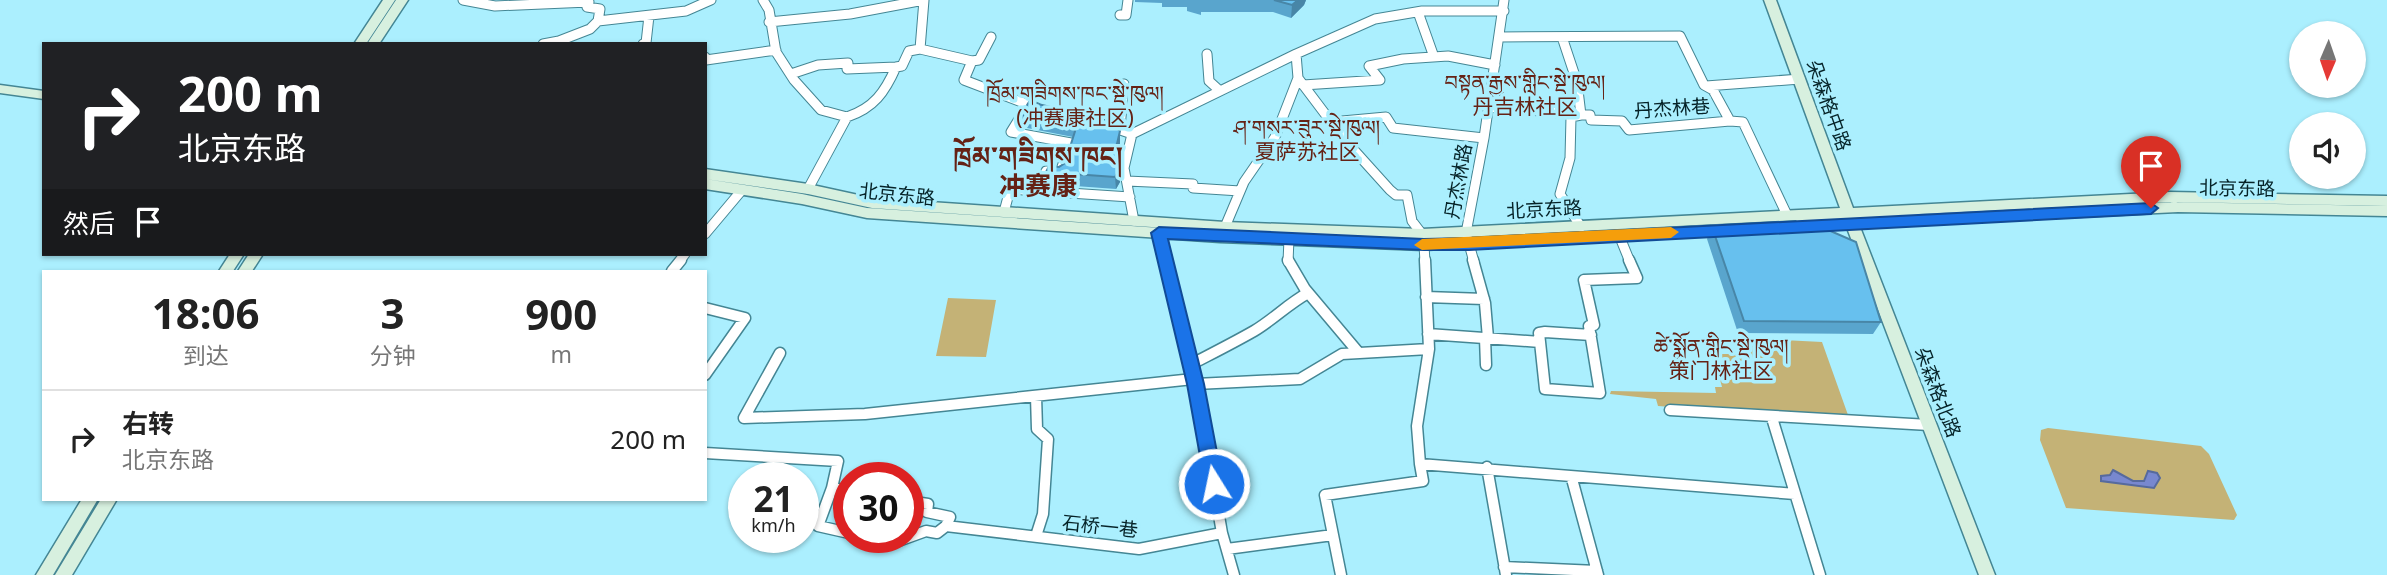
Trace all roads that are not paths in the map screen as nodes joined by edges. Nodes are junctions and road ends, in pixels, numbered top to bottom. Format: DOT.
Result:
graph roads {
  1 [pos="389,0"];
  2 [pos="402,0"];
  3 [pos="463,0"];
  4 [pos="711,0"];
  5 [pos="763,0"];
  6 [pos="924,0"];
  7 [pos="1128,0"];
  8 [pos="1504,0"];
  9 [pos="1770,0"];
  10 [pos="502,3"];
  11 [pos="1504,11"];
  12 [pos="1418,12"];
  13 [pos="1120,15"];
  14 [pos="649,16"];
  15 [pos="598,20"];
  16 [pos="769,22"];
  17 [pos="991,37"];
  18 [pos="1499,37"];
  19 [pos="1562,37"];
  20 [pos="361,42"];
  21 [pos="374,42"];
  22 [pos="559,42"];
  23 [pos="646,42"];
  24 [pos="920,49"];
  25 [pos="776,50"];
  26 [pos="1207,54"];
  27 [pos="1296,54"];
  28 [pos="1434,57"];
  29 [pos="707,60"];
  30 [pos="972,61"];
  31 [pos="1495,65"];
  32 [pos="896,67"];
  33 [pos="790,74"];
  34 [pos="1800,79"];
  35 [pos="1301,81"];
  36 [pos="1124,84"];
  37 [pos="1706,86"];
  38 [pos="0,89"];
  39 [pos="1220,91"];
  40 [pos="42,95"];
  41 [pos="0,99"];
  42 [pos="42,105"];
  43 [pos="1027,106"];
  44 [pos="1487,106"];
  45 [pos="1053,112"];
  46 [pos="1581,115"];
  47 [pos="847,117"];
  48 [pos="1730,121"];
  49 [pos="1093,122"];
  50 [pos="1331,122"];
  51 [pos="1120,128"];
  52 [pos="1132,134"];
  53 [pos="1484,138"];
  54 [pos="707,174"];
  55 [pos="1127,181"];
  56 [pos="707,184"];
  57 [pos="1010,188"];
  58 [pos="808,189"];
  59 [pos="742,190"];
  60 [pos="1240,191"];
  61 [pos="1130,197"];
  62 [pos="2387,201"];
  63 [pos="2387,211"];
  64 [pos="1004,212"];
  65 [pos="1787,215"];
  66 [pos="1850,217"];
  67 [pos="1134,221"];
  68 [pos="1225,227"];
  69 [pos="1581,227"];
  70 [pos="707,232"];
  71 [pos="1159,233"];
  72 [pos="1619,235"];
  73 [pos="1467,238"];
  74 [pos="1289,239"];
  75 [pos="1423,239"];
  76 [pos="683,256"];
  77 [pos="673,270"];
  78 [pos="1308,293"];
  79 [pos="1426,297"];
  80 [pos="1484,299"];
  81 [pos="707,308"];
  82 [pos="1428,334"];
  83 [pos="1591,335"];
  84 [pos="1487,338"];
  85 [pos="1540,342"];
  86 [pos="1429,349"];
  87 [pos="1358,352"];
  88 [pos="780,353"];
  89 [pos="1190,365"];
  90 [pos="1486,365"];
  91 [pos="707,372"];
  92 [pos="1195,381"];
  93 [pos="1036,396"];
  94 [pos="1670,410"];
  95 [pos="1772,418"];
  96 [pos="1929,425"];
  97 [pos="707,453"];
  98 [pos="1420,464"];
  99 [pos="1487,467"];
  100 [pos="1572,479"];
  101 [pos="832,488"];
  102 [pos="1795,494"];
  103 [pos="89,501"];
  104 [pos="108,501"];
  105 [pos="924,503"];
  106 [pos="946,526"];
  107 [pos="833,529"];
  108 [pos="924,532"];
  109 [pos="1222,533"];
  110 [pos="1333,535"];
  111 [pos="1036,537"];
  112 [pos="1227,550"];
  113 [pos="1505,571"];
  114 [pos="1597,573"];
  115 [pos="44,575"];
  116 [pos="64,575"];
  117 [pos="1234,575"];
  118 [pos="1341,575"];
  119 [pos="1820,575"];
  120 [pos="1987,575"];
  1 -- 20 [label="main road"];
  2 -- 21 [label="main road"];
  3 -- 10 [label="street"];
  4 -- 14 [label="street"];
  5 -- 16 [label="street"];
  6 -- 16 [label="street"];
  6 -- 24 [label="street"];
  7 -- 13 [label="street"];
  8 -- 11 [label="street, 丹杰林路"];
  9 -- 34 [label="main road, 朵森格中路"];
  10 -- 15 [label="street"];
  11 -- 12 [label="street"];
  11 -- 18 [label="street, 丹杰林路"];
  12 -- 27 [label="street"];
  12 -- 28 [label="street"];
  14 -- 15 [label="street"];
  14 -- 23 [label="street"];
  15 -- 22 [label="street"];
  16 -- 25 [label="street"];
  17 -- 30 [label="street"];
  18 -- 19 [label="street, 丹杰林巷"];
  18 -- 31 [label="street, 丹杰林路"];
  19 -- 37 [label="street, 丹杰林巷"];
  19 -- 46 [label="street"];
  24 -- 30 [label="street"];
  24 -- 32 [label="street"];
  25 -- 29 [label="street"];
  25 -- 33 [label="street"];
  26 -- 39 [label="street"];
  27 -- 35 [label="street"];
  27 -- 39 [label="street"];
  28 -- 31 [label="street"];
  28 -- 35 [label="street"];
  30 -- 43 [label="street"];
  31 -- 44 [label="street, 丹杰林路"];
  32 -- 33 [label="street"];
  32 -- 47 [label="street"];
  33 -- 47 [label="street"];
  34 -- 37 [label="street, 丹杰林巷"];
  34 -- 66 [label="main road, 朵森格中路"];
  35 -- 50 [label="street"];
  35 -- 60 [label="street"];
  36 -- 51 [label="street"];
  37 -- 48 [label="street, 丹杰林巷"];
  38 -- 40 [label="main road"];
  39 -- 52 [label="street"];
  41 -- 42 [label="main road"];
  43 -- 45 [label="street"];
  43 -- 57 [label="street"];
  44 -- 46 [label="street"];
  44 -- 53 [label="street, 丹杰林路"];
  46 -- 48 [label="street, 丹杰林巷"];
  46 -- 69 [label="street"];
  47 -- 58 [label="street"];
  48 -- 65 [label="street, 丹杰林巷"];
  49 -- 51 [label="street"];
  50 -- 53 [label="street"];
  50 -- 75 [label="street"];
  51 -- 52 [label="street"];
  52 -- 55 [label="street"];
  53 -- 73 [label="street, 丹杰林路"];
  54 -- 58 [label="main road, 北京东路"];
  55 -- 60 [label="street"];
  55 -- 61 [label="street"];
  56 -- 59 [label="main road, 北京东路"];
  57 -- 61 [label="street"];
  57 -- 64 [label="street"];
  58 -- 64 [label="main road, 北京东路"];
  59 -- 70 [label="street"];
  59 -- 71 [label="main road, 北京东路"];
  60 -- 68 [label="street"];
  61 -- 67 [label="street"];
  62 -- 66 [label="main road, 北京东路"];
  63 -- 66 [label="main road, 北京东路"];
  64 -- 67 [label="main road, 北京东路"];
  65 -- 66 [label="main road, 北京东路"];
  65 -- 69 [label="main road, 北京东路"];
  66 -- 72 [label="main road, 北京东路"];
  66 -- 96 [label="main road, 朵森格北路"];
  67 -- 68 [label="main road, 北京东路"];
  68 -- 75 [label="main road, 北京东路"];
  69 -- 73 [label="main road, 北京东路"];
  71 -- 74 [label="main road, 北京东路"];
  71 -- 89 [label="street"];
  72 -- 73 [label="main road, 北京东路"];
  72 -- 83 [label="street"];
  73 -- 75 [label="main road, 北京东路"];
  73 -- 80 [label="street"];
  74 -- 75 [label="main road, 北京东路"];
  74 -- 78 [label="street"];
  75 -- 79 [label="street"];
  76 -- 77 [label="street"];
  78 -- 87 [label="street"];
  78 -- 89 [label="street"];
  79 -- 80 [label="street"];
  79 -- 82 [label="street"];
  80 -- 84 [label="street"];
  81 -- 91 [label="street"];
  82 -- 84 [label="street"];
  82 -- 86 [label="street"];
  83 -- 85 [label="street"];
  83 -- 85 [label="street"];
  84 -- 85 [label="street"];
  84 -- 90 [label="street"];
  86 -- 87 [label="street"];
  86 -- 98 [label="street"];
  87 -- 92 [label="street"];
  88 -- 93 [label="street"];
  89 -- 92 [label="street"];
  92 -- 93 [label="street"];
  92 -- 109 [label="street"];
  93 -- 111 [label="street, 石桥一巷"];
  94 -- 95 [label="street"];
  95 -- 96 [label="street"];
  95 -- 102 [label="street"];
  96 -- 120 [label="main road, 朵森格北路"];
  97 -- 101 [label="street"];
  98 -- 99 [label="street"];
  98 -- 110 [label="street"];
  99 -- 100 [label="street"];
  99 -- 113 [label="street"];
  100 -- 102 [label="street"];
  100 -- 114 [label="street"];
  101 -- 107 [label="street"];
  102 -- 119 [label="street"];
  103 -- 115 [label="main road"];
  104 -- 116 [label="main road"];
  105 -- 106 [label="street"];
  106 -- 108 [label="street"];
  106 -- 111 [label="street"];
  109 -- 111 [label="street, 石桥一巷"];
  109 -- 112 [label="street"];
  110 -- 112 [label="street"];
  110 -- 118 [label="street"];
  112 -- 117 [label="street"];
  113 -- 114 [label="street"];
}
